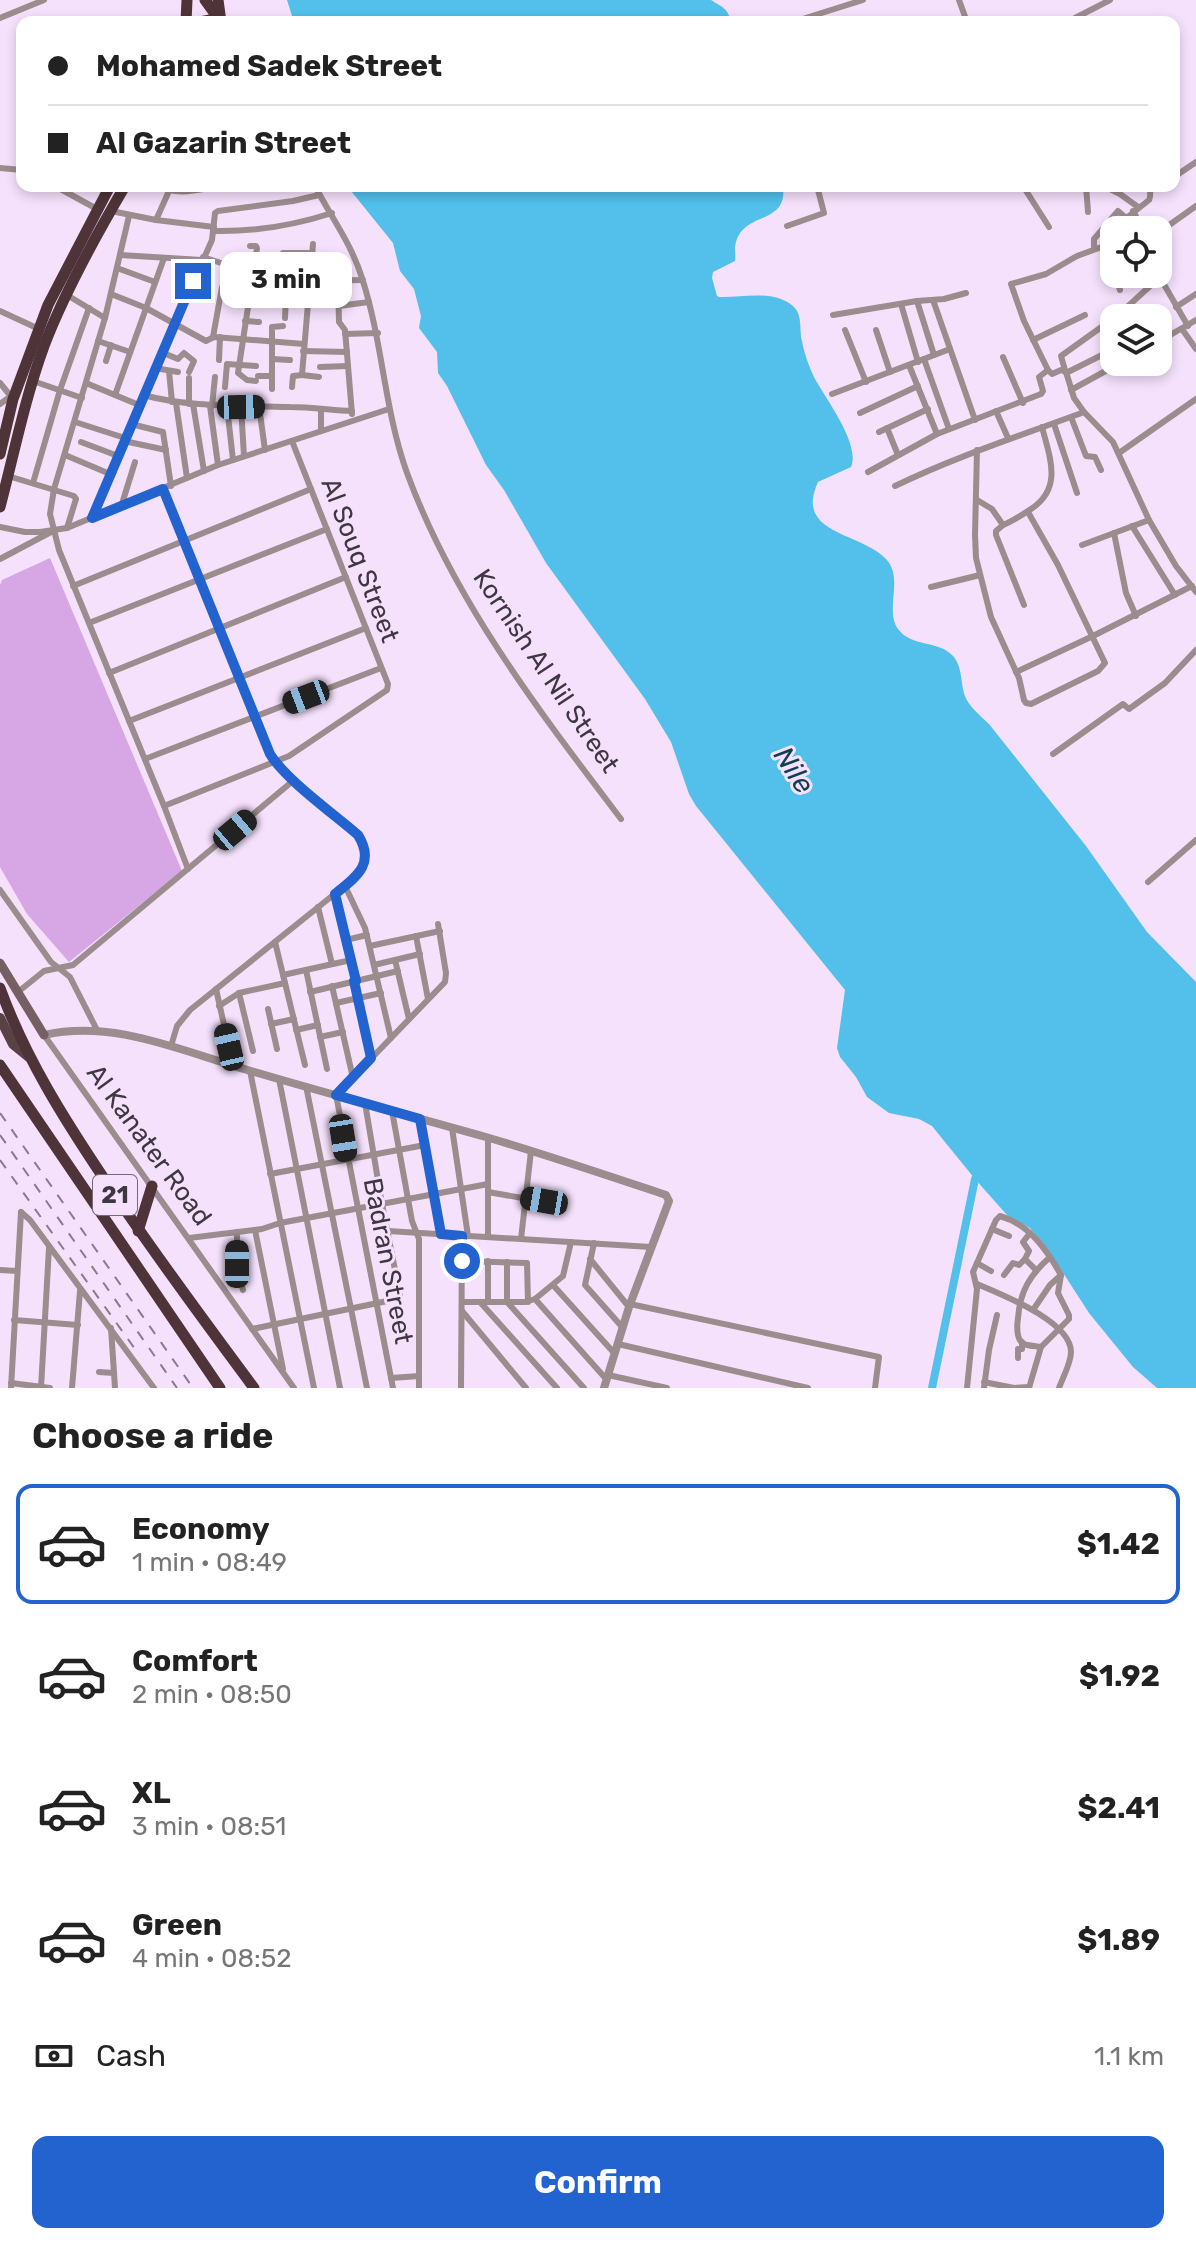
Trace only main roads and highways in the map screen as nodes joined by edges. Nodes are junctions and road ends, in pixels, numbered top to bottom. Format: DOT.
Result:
graph roads {
  1 [pos="107,192"];
  2 [pos="121,192"];
  3 [pos="3,434"];
  4 [pos="0,454"];
  5 [pos="0,507"];
  6 [pos="0,963"];
  7 [pos="0,988"];
  8 [pos="0,1018"];
  9 [pos="44,1035"];
  10 [pos="29,1057"];
  11 [pos="0,1065"];
  12 [pos="152,1186"];
  13 [pos="138,1231"];
  14 [pos="220,1388"];
  15 [pos="254,1388"];
  1 -- 3 [label="highway"];
  2 -- 5 [label="highway"];
  3 -- 4 [label="highway"];
  6 -- 9 [label="main road, Al Kanater Road"];
  7 -- 10 [label="highway, 21"];
  8 -- 10 [label="main road"];
  10 -- 13 [label="highway, 21"];
  11 -- 14 [label="highway, 21"];
  12 -- 13 [label="highway"];
  13 -- 15 [label="highway, 21"];
}
